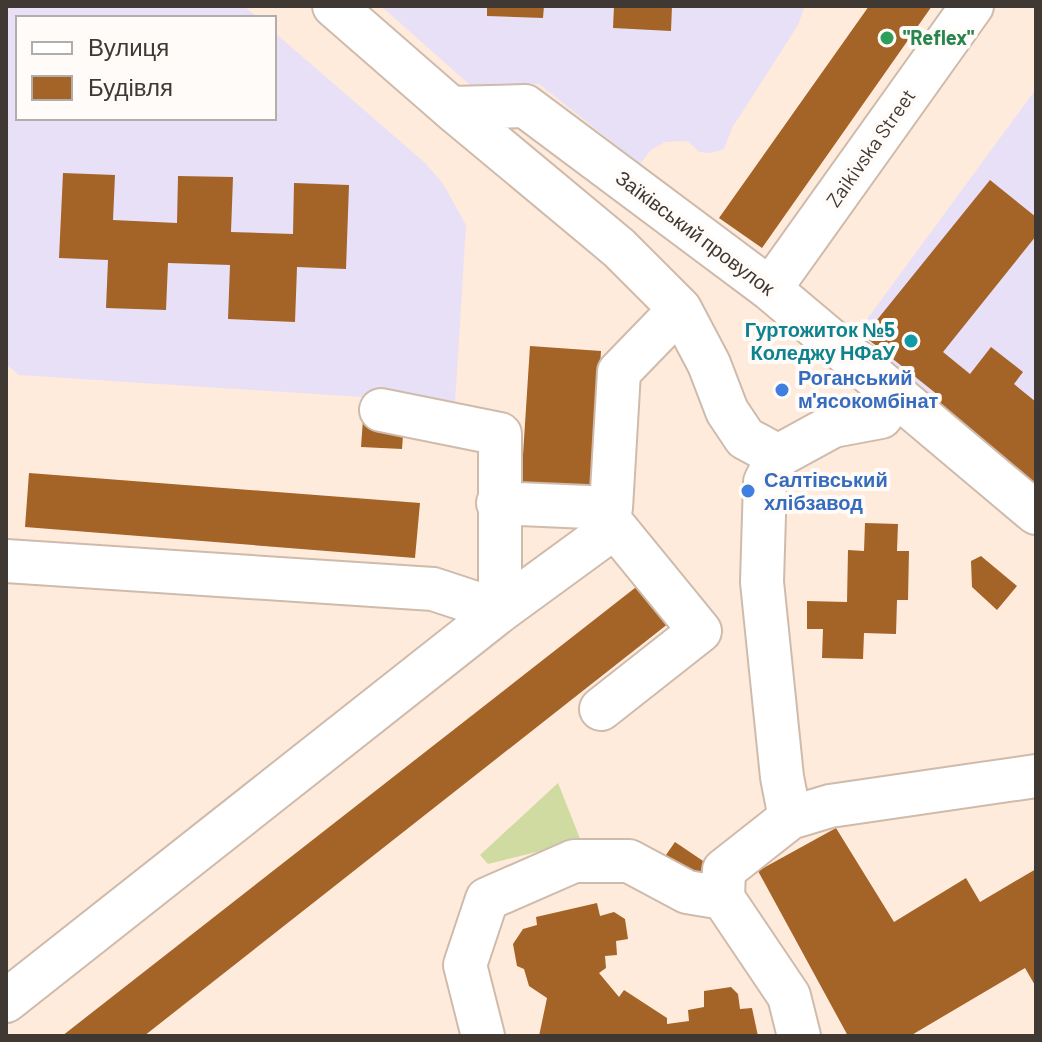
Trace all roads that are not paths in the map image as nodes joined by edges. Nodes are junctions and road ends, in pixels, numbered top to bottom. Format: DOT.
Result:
graph roads {
  1 [pos="334,6"];
  2 [pos="972,6"];
  3 [pos="451,108"];
  4 [pos="770,289"];
  5 [pos="680,309"];
  6 [pos="896,397"];
  7 [pos="381,410"];
  8 [pos="778,456"];
  9 [pos="498,503"];
  10 [pos="1036,513"];
  11 [pos="613,518"];
  12 [pos="6,561"];
  13 [pos="500,611"];
  14 [pos="601,709"];
  15 [pos="1036,776"];
  16 [pos="790,818"];
  17 [pos="723,898"];
  18 [pos="6,1001"];
  19 [pos="483,1036"];
  20 [pos="799,1036"];
  1 -- 3 [label="street"];
  2 -- 4 [label="street, Zaikivska Street"];
  3 -- 4 [label="street, Заїківський провулок"];
  3 -- 5 [label="street"];
  4 -- 6 [label="street, Заїківський провулок"];
  5 -- 8 [label="street"];
  5 -- 11 [label="street"];
  6 -- 8 [label="street"];
  6 -- 10 [label="street, Заїківський провулок"];
  7 -- 9 [label="street"];
  8 -- 16 [label="street"];
  9 -- 11 [label="street"];
  9 -- 13 [label="street"];
  11 -- 13 [label="street"];
  11 -- 14 [label="street"];
  12 -- 13 [label="street"];
  13 -- 18 [label="street"];
  15 -- 16 [label="street"];
  16 -- 17 [label="street"];
  17 -- 19 [label="street"];
  17 -- 20 [label="street"];
}
